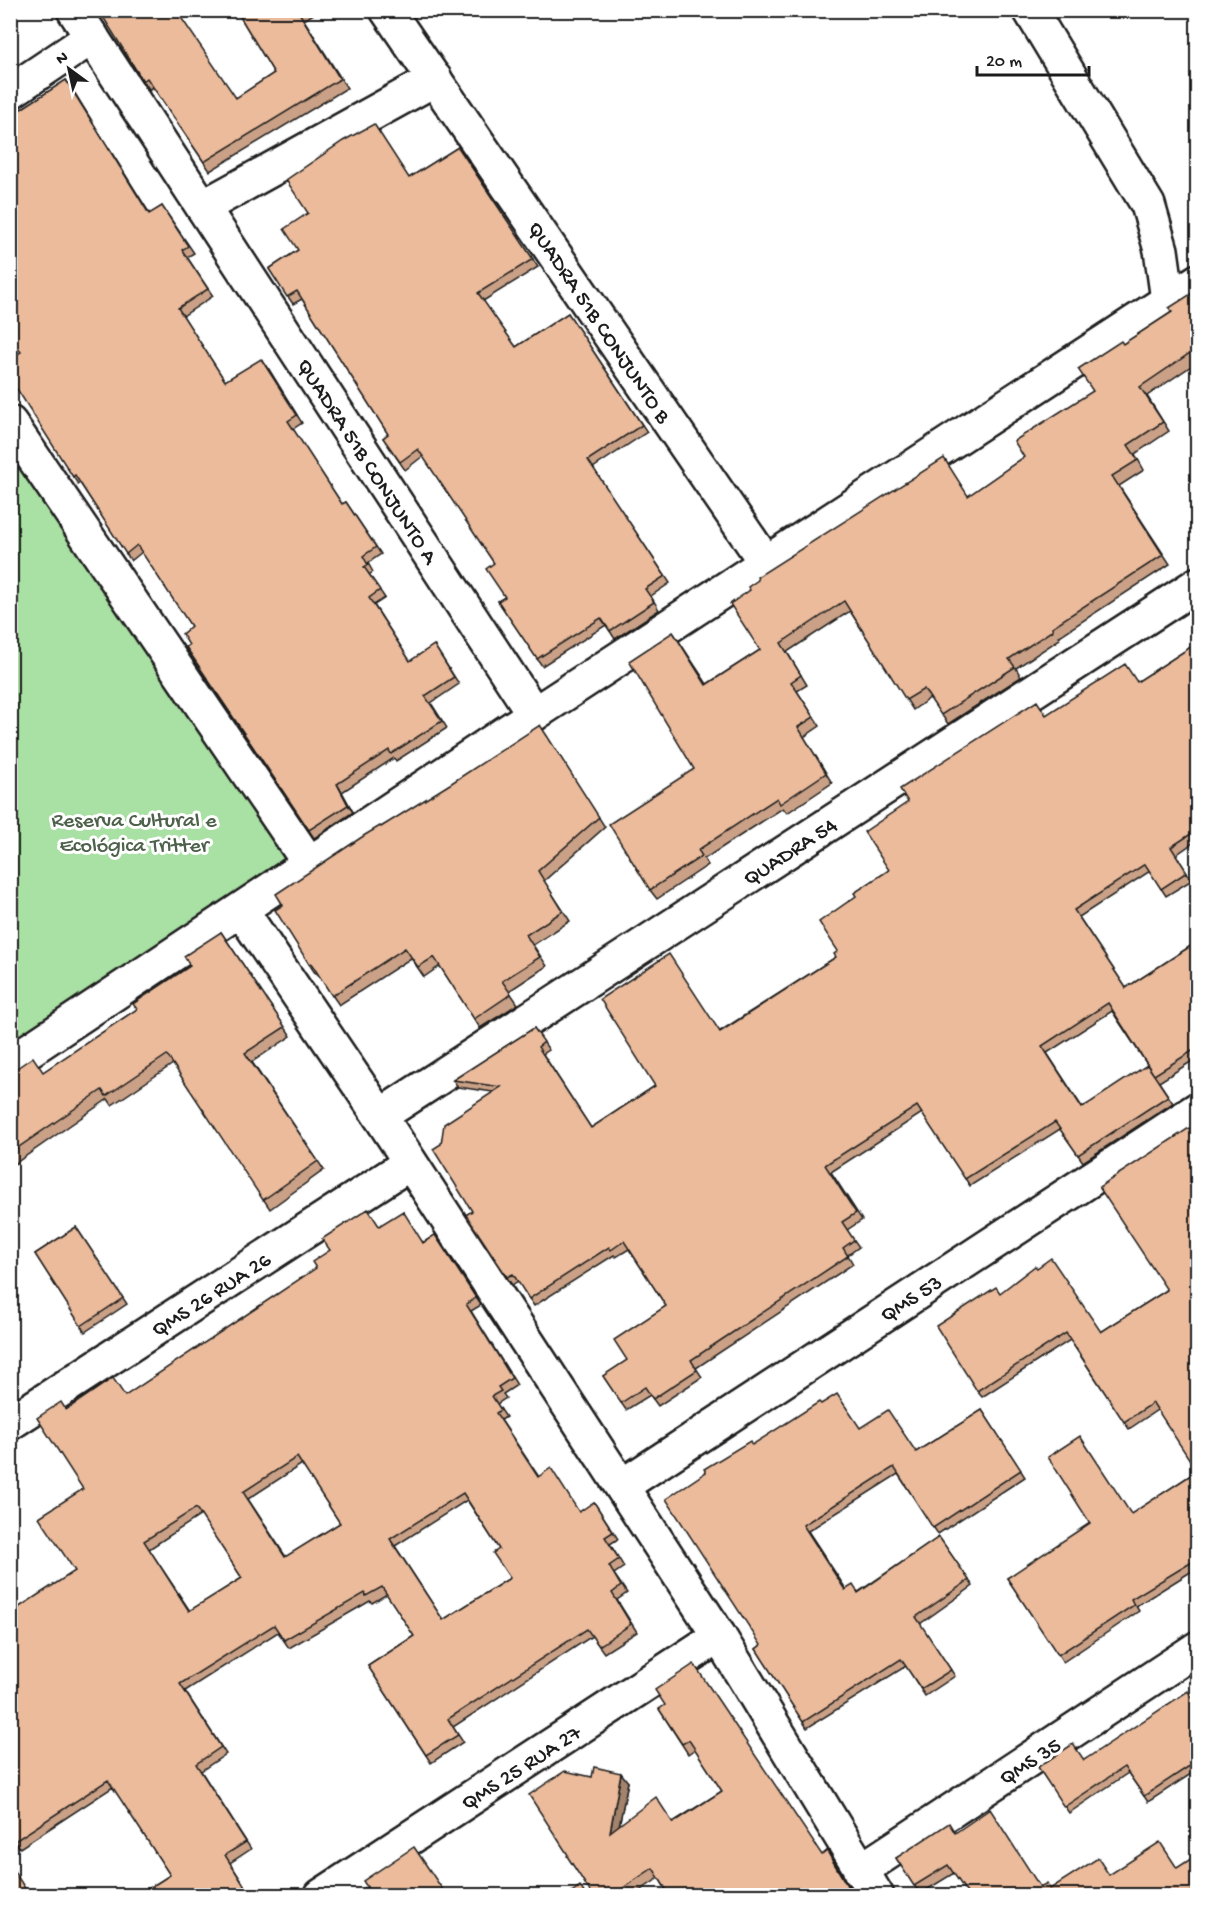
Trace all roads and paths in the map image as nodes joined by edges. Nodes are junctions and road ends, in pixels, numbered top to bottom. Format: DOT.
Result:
graph roads {
  1 [pos="74,10"];
  2 [pos="387,10"];
  3 [pos="1030,10"];
  4 [pos="92,37"];
  5 [pos="435,79"];
  6 [pos="10,92"];
  7 [pos="203,207"];
  8 [pos="1197,281"];
  9 [pos="1168,300"];
  10 [pos="10,423"];
  11 [pos="765,563"];
  12 [pos="1197,584"];
  13 [pos="534,714"];
  14 [pos="309,863"];
  15 [pos="241,910"];
  16 [pos="10,1063"];
  17 [pos="1197,1109"];
  18 [pos="380,1116"];
  19 [pos="410,1163"];
  20 [pos="10,1423"];
  21 [pos="622,1486"];
  22 [pos="719,1636"];
  23 [pos="1197,1648"];
  24 [pos="868,1883"];
  25 [pos="321,1896"];
  1 -- 4 [label="street, QUADRA 51B CONJUNTO A"];
  2 -- 5 [label="street, QUADRA 51B CONJUNTO B"];
  3 -- 9 [label="street"];
  4 -- 6 [label="street"];
  4 -- 7 [label="street, QUADRA 51B CONJUNTO A"];
  5 -- 7 [label="street"];
  5 -- 11 [label="street, QUADRA 51B CONJUNTO B"];
  7 -- 13 [label="street, QUADRA 51B CONJUNTO A"];
  8 -- 9 [label="street"];
  9 -- 11 [label="street"];
  10 -- 14 [label="street"];
  11 -- 13 [label="street"];
  12 -- 18 [label="street, QUADRA 54"];
  13 -- 14 [label="street"];
  14 -- 15 [label="street"];
  15 -- 16 [label="street"];
  15 -- 18 [label="street"];
  17 -- 21 [label="street, QMS 53"];
  18 -- 19 [label="street"];
  19 -- 20 [label="street, QMS 26 RUA 26"];
  19 -- 21 [label="street"];
  21 -- 22 [label="street"];
  22 -- 24 [label="street"];
  22 -- 25 [label="street, QMS 25 RUA 27"];
  23 -- 24 [label="street, QMS 35"];
}
